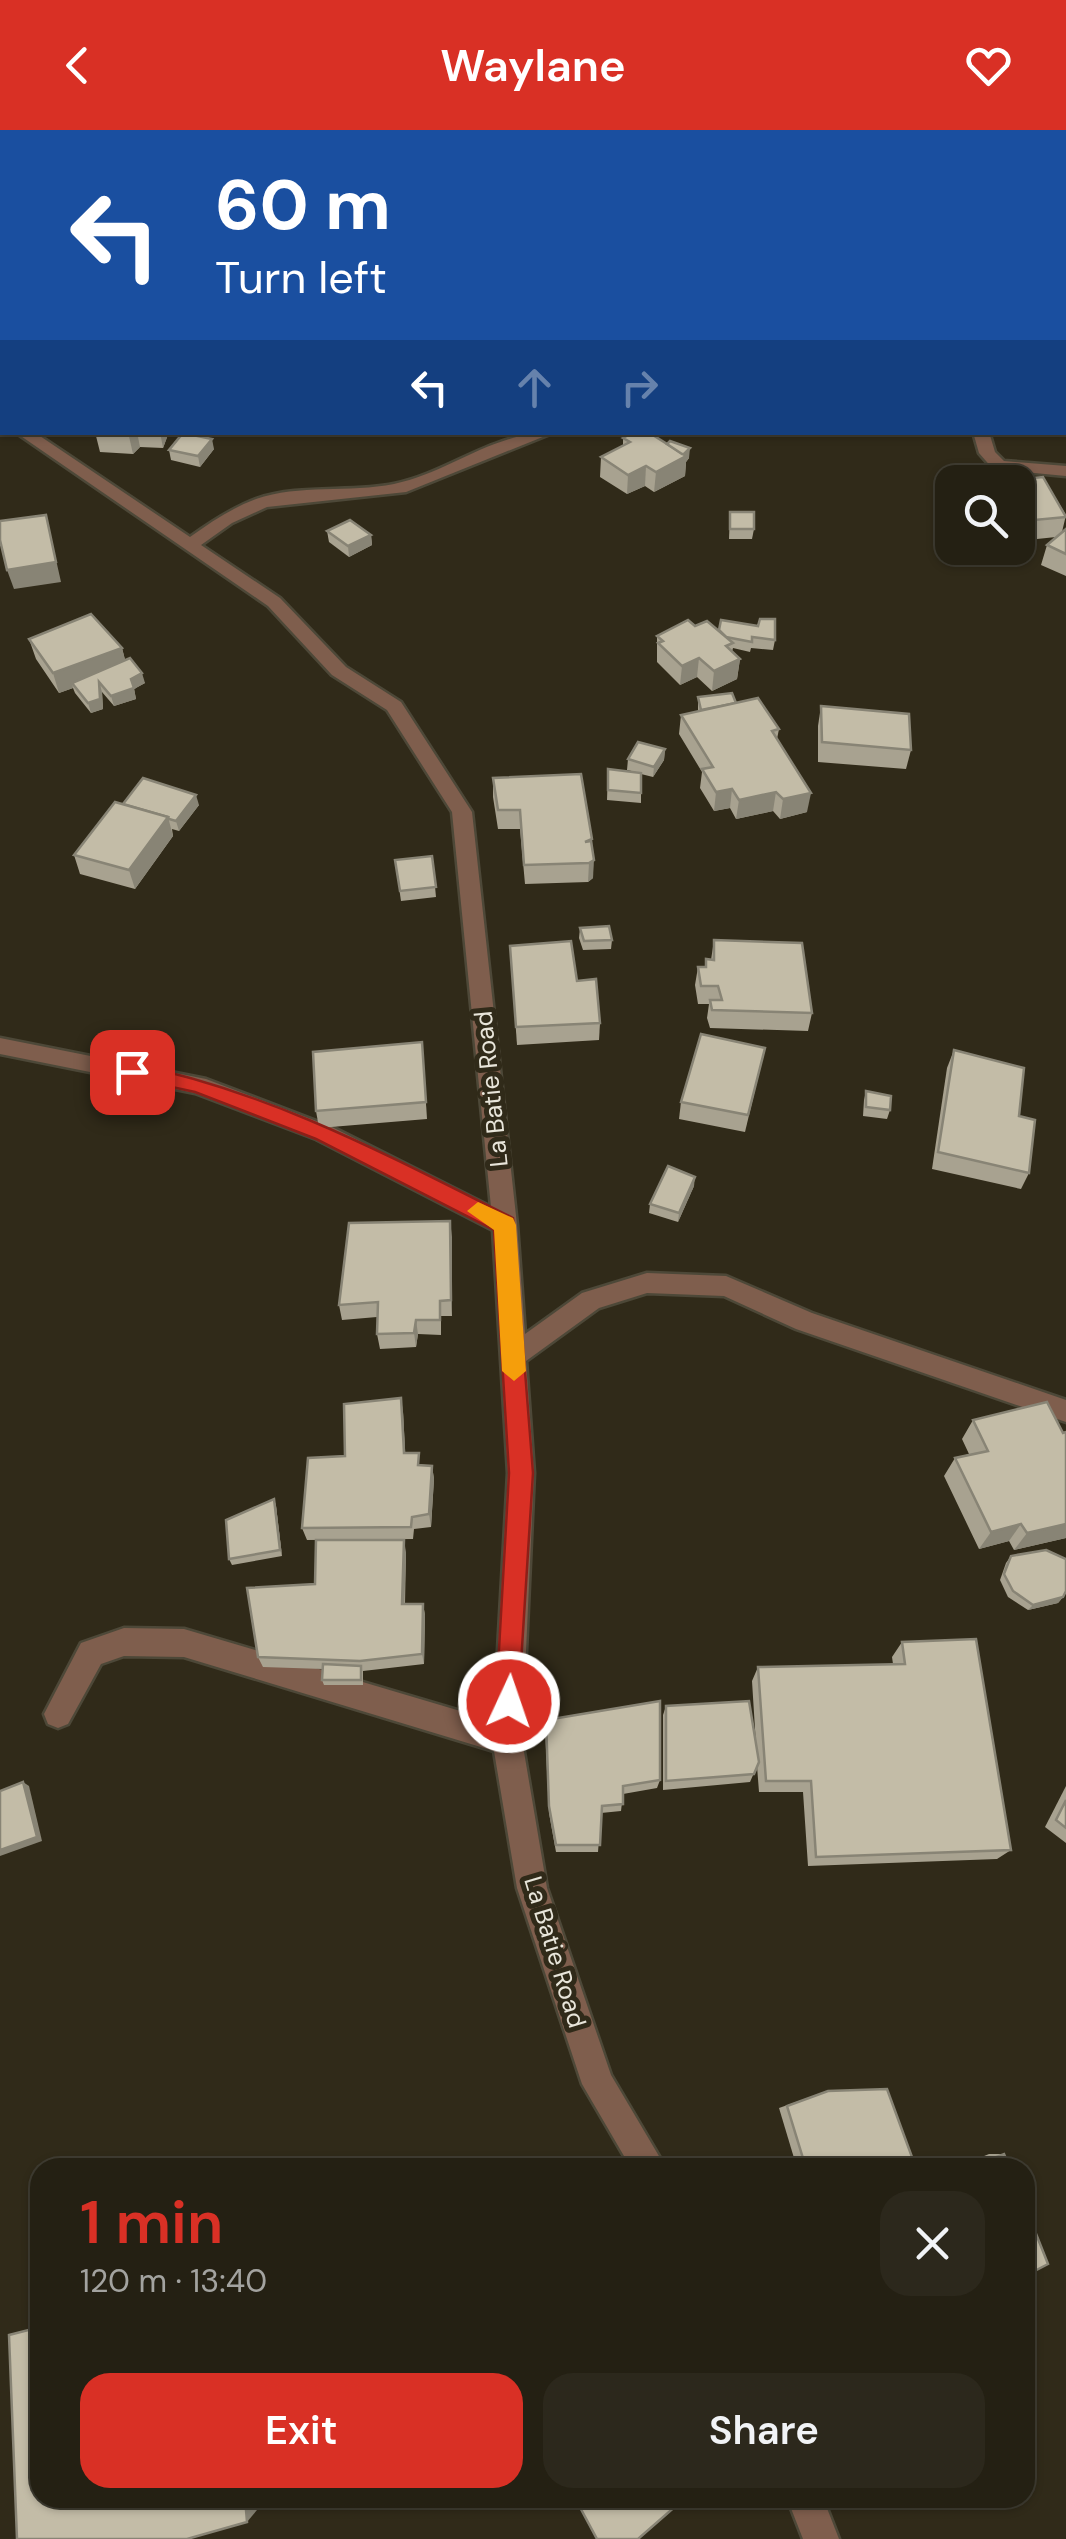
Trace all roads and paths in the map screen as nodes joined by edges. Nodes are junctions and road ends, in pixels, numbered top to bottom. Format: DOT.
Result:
graph roads {
  1 [pos="28,435"];
  2 [pos="537,435"];
  3 [pos="982,435"];
  4 [pos="1066,471"];
  5 [pos="191,544"];
  6 [pos="0,1046"];
  7 [pos="505,1225"];
  8 [pos="513,1356"];
  9 [pos="1066,1411"];
  10 [pos="58,1714"];
  11 [pos="507,1740"];
  12 [pos="644,2158"];
  13 [pos="810,2508"];
  14 [pos="821,2539"];
  1 -- 5 [label="street, La Batie Road"];
  2 -- 5 [label="street"];
  3 -- 4 [label="street"];
  5 -- 7 [label="street, La Batie Road"];
  6 -- 7 [label="street"];
  7 -- 8 [label="street, La Batie Road"];
  8 -- 9 [label="street"];
  8 -- 11 [label="street, La Batie Road"];
  10 -- 11 [label="street"];
  11 -- 12 [label="street, La Batie Road"];
  13 -- 14 [label="street"];
}
